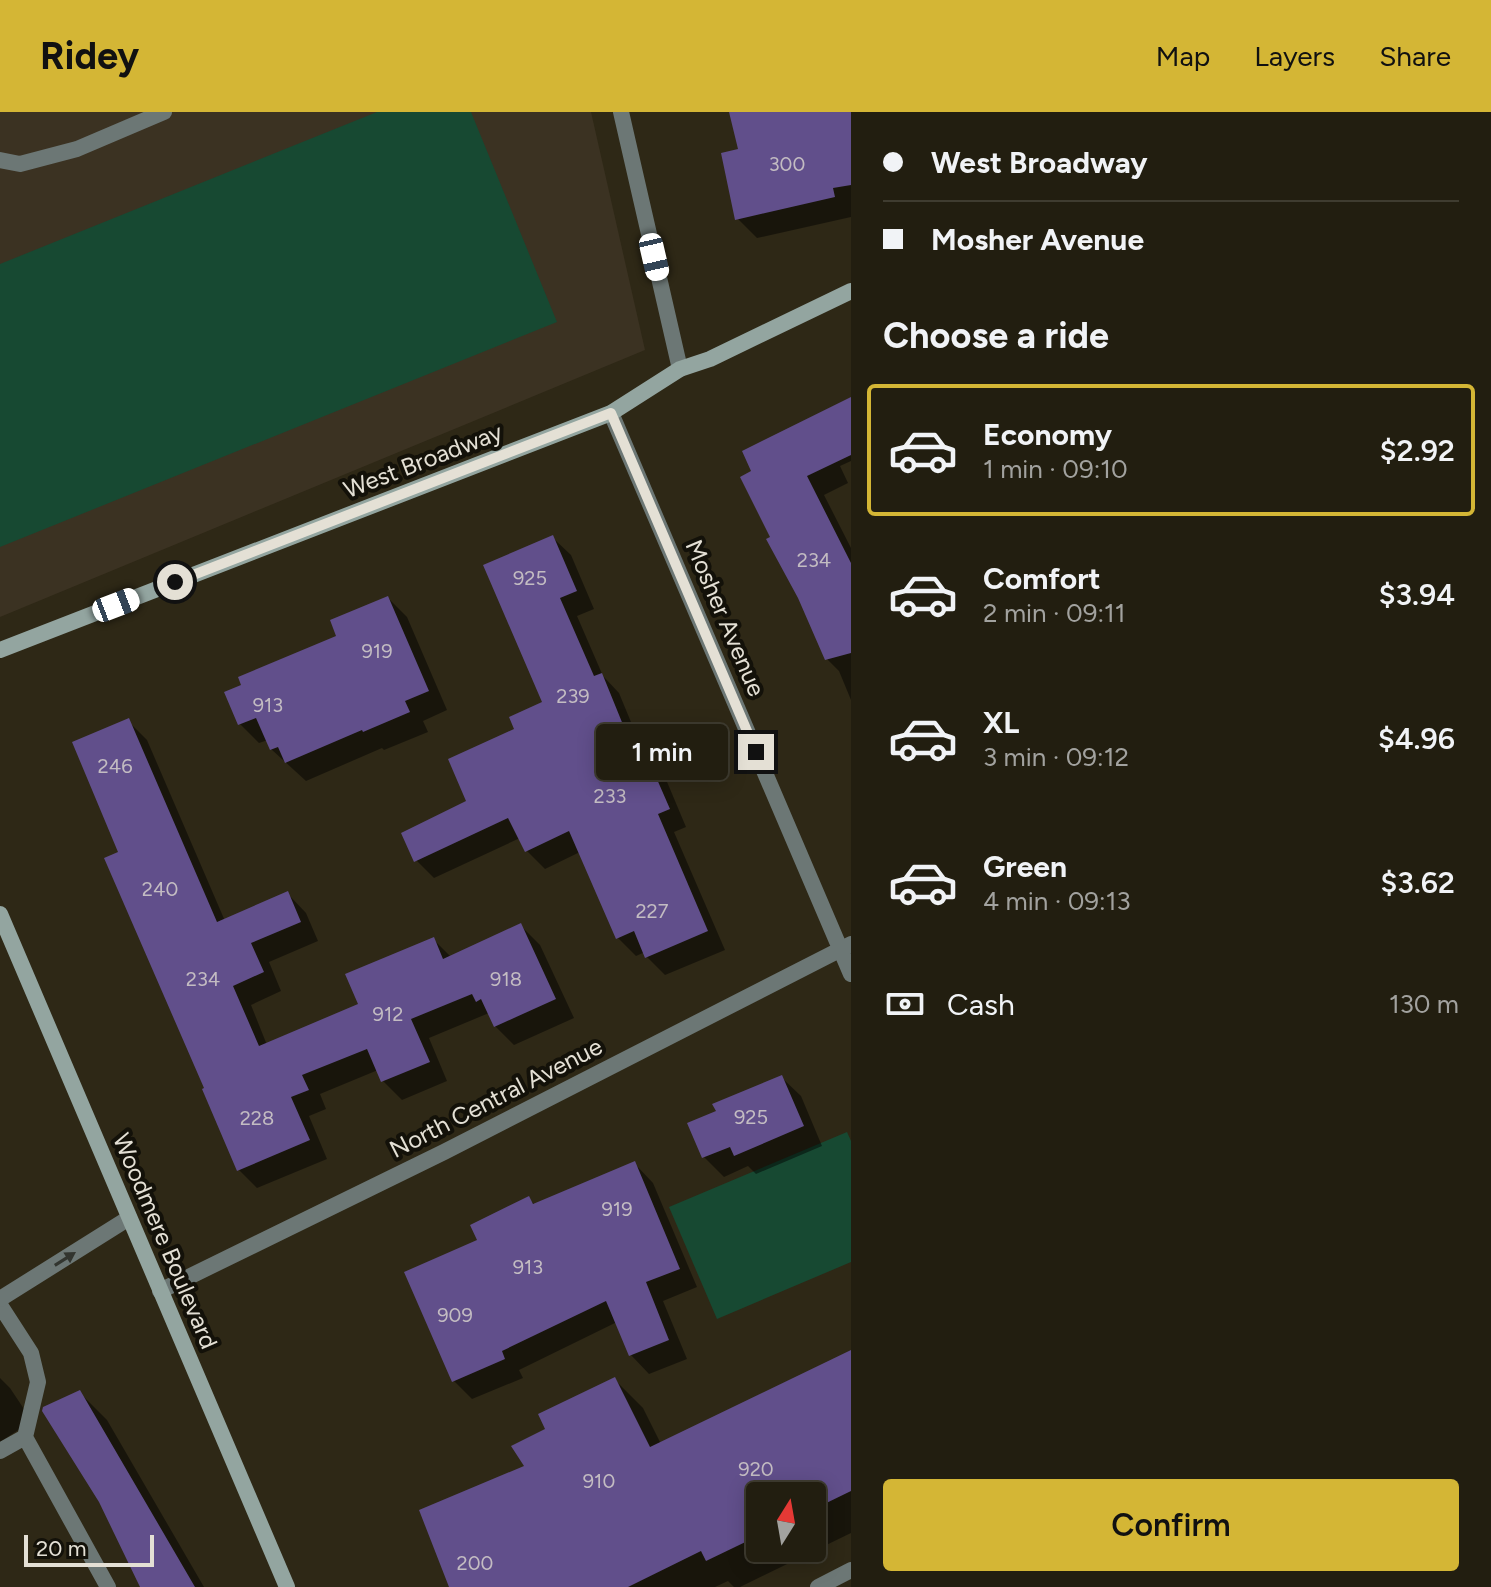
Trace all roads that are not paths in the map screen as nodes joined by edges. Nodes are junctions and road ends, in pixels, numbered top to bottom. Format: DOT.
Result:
graph roads {
  1 [pos="164,112"];
  2 [pos="621,112"];
  3 [pos="0,160"];
  4 [pos="851,291"];
  5 [pos="680,369"];
  6 [pos="611,413"];
  7 [pos="0,650"];
  8 [pos="0,914"];
  9 [pos="846,946"];
  10 [pos="851,974"];
  11 [pos="129,1218"];
  12 [pos="160,1291"];
  13 [pos="0,1299"];
  14 [pos="0,1305"];
  15 [pos="25,1437"];
  16 [pos="0,1451"];
  17 [pos="851,1570"];
  18 [pos="108,1587"];
  19 [pos="287,1587"];
  20 [pos="818,1587"];
  1 -- 3 [label="street"];
  2 -- 5 [label="street"];
  4 -- 5 [label="main road, West Broadway"];
  5 -- 6 [label="main road, West Broadway"];
  6 -- 7 [label="main road, West Broadway"];
  6 -- 9 [label="street, Mosher Avenue"];
  8 -- 11 [label="main road, Woodmere Boulevard"];
  9 -- 10 [label="street, Mosher Avenue"];
  9 -- 12 [label="street, North Central Avenue"];
  11 -- 12 [label="main road, Woodmere Boulevard"];
  13 -- 11 [label="street, one-way"];
  12 -- 19 [label="main road, Woodmere Boulevard"];
  14 -- 15 [label="street"];
  15 -- 16 [label="street"];
  15 -- 18 [label="street"];
  17 -- 20 [label="street"];
}
